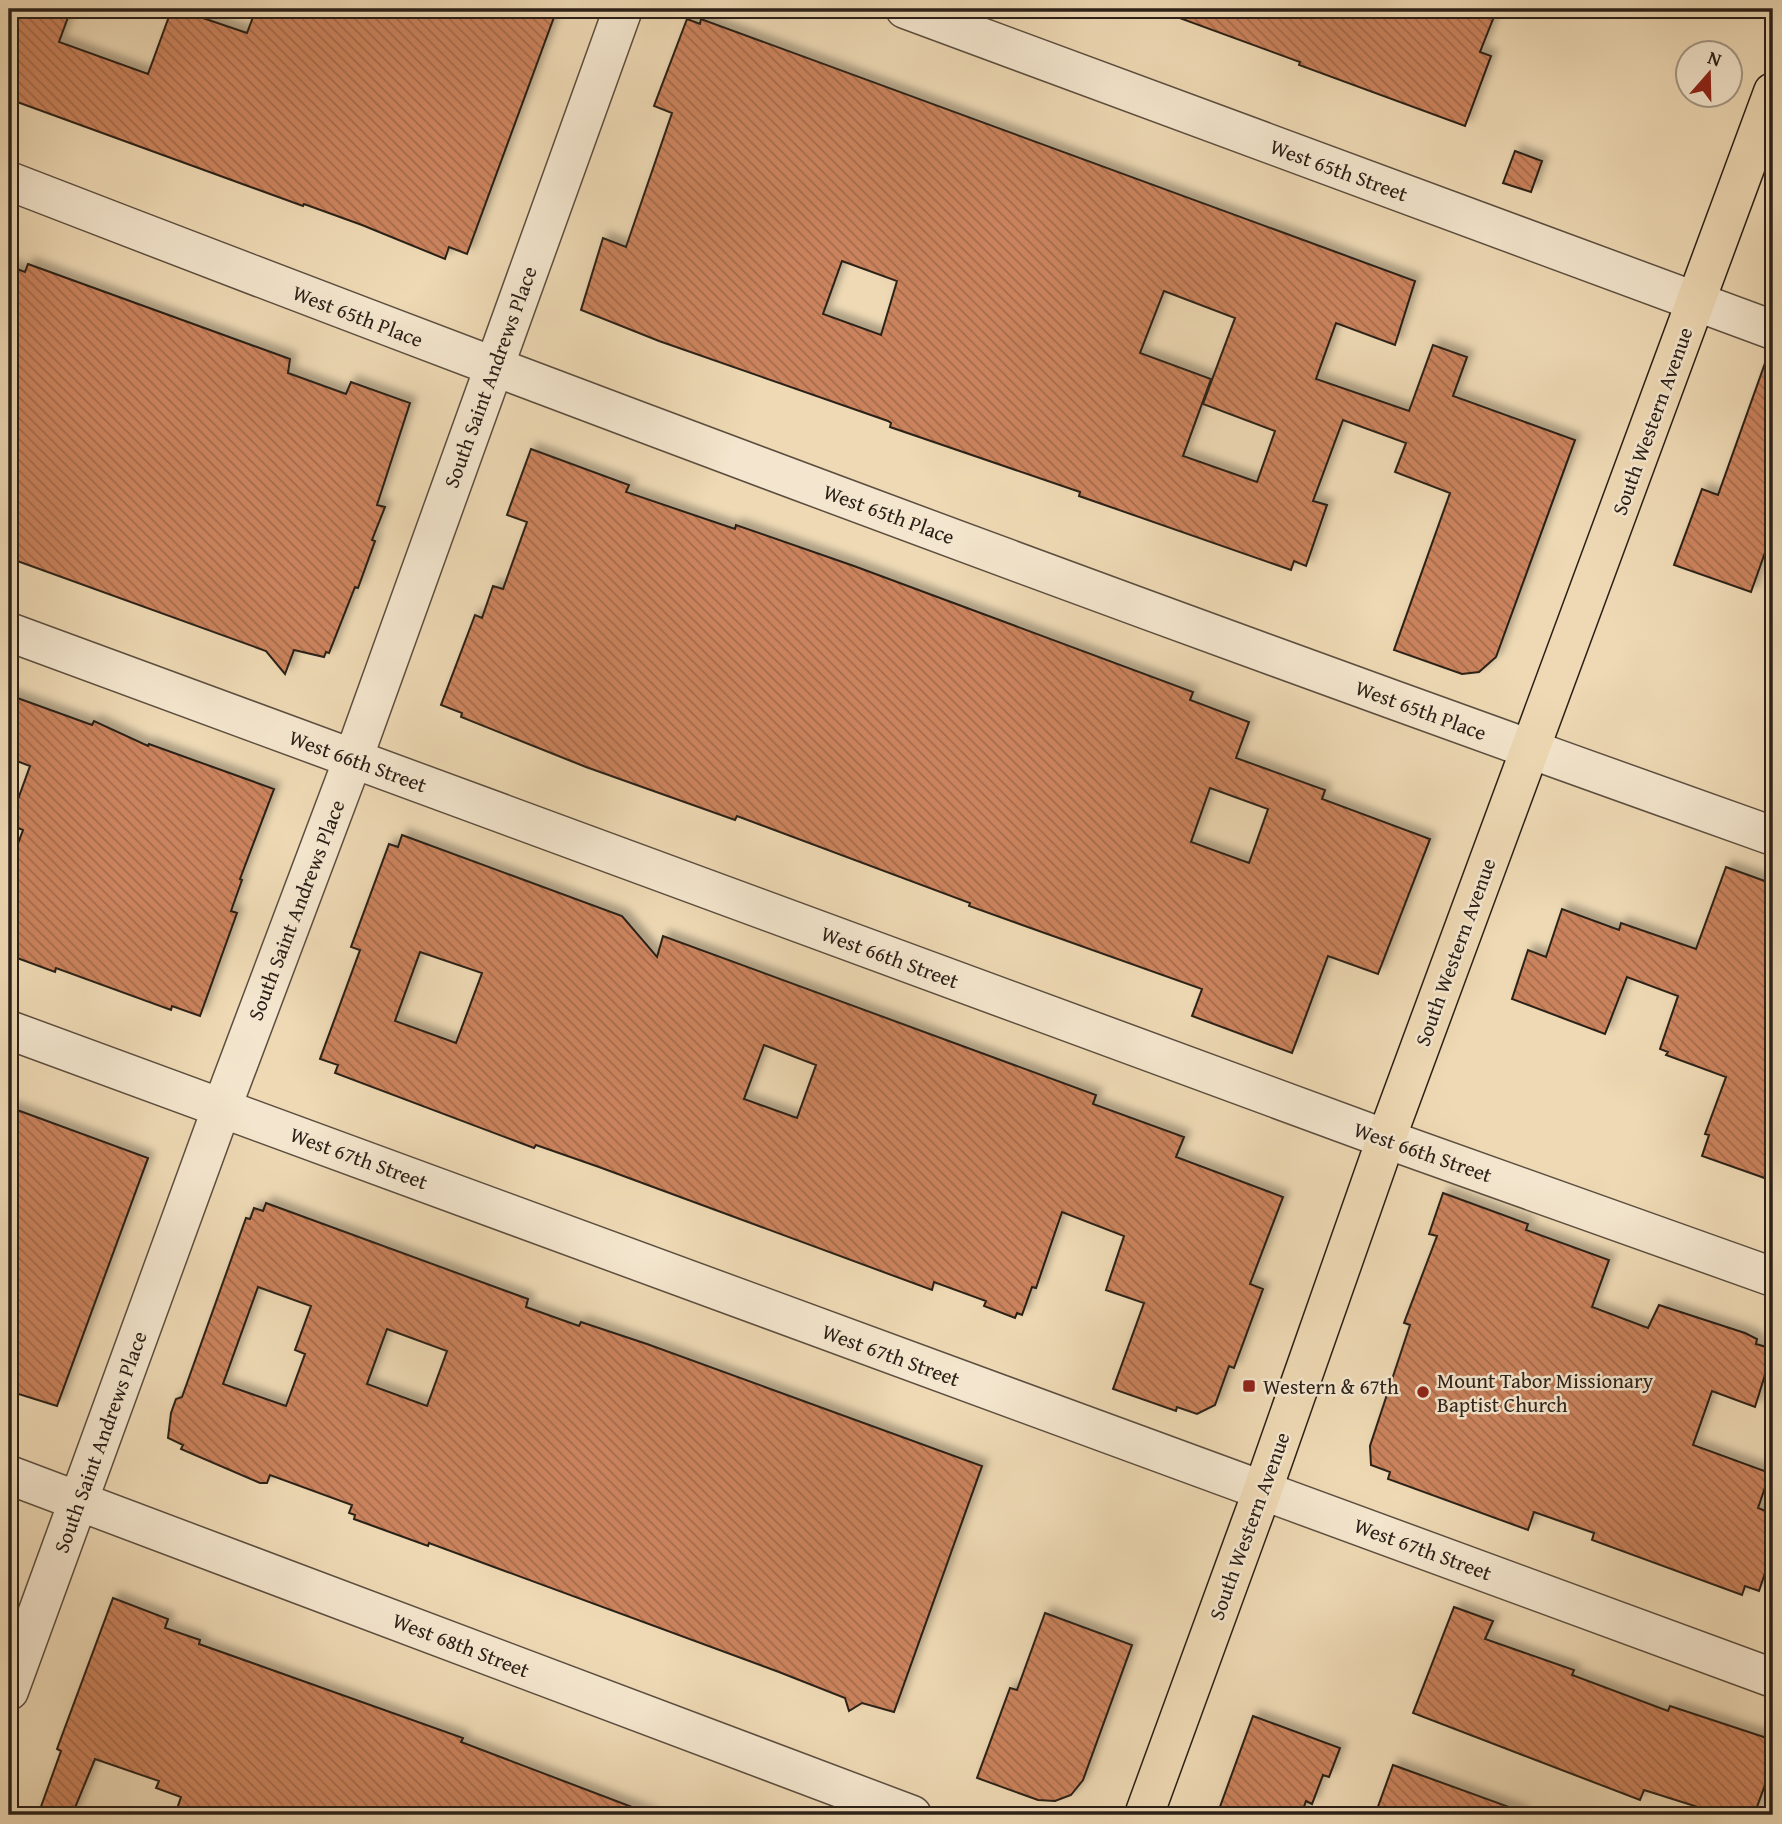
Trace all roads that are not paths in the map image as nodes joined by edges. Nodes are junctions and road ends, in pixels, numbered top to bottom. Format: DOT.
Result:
graph roads {
  1 [pos="623,9"];
  2 [pos="905,9"];
  3 [pos="1773,92"];
  4 [pos="9,181"];
  5 [pos="1696,302"];
  6 [pos="1773,330"];
  7 [pos="493,368"];
  8 [pos="9,632"];
  9 [pos="1530,750"];
  10 [pos="353,759"];
  11 [pos="1773,836"];
  12 [pos="9,1030"];
  13 [pos="222,1107"];
  14 [pos="1385,1139"];
  15 [pos="1773,1277"];
  16 [pos="9,1475"];
  17 [pos="1262,1492"];
  18 [pos="78,1501"];
  19 [pos="1773,1678"];
  20 [pos="9,1691"];
  21 [pos="912,1815"];
  22 [pos="1144,1815"];
  1 -- 7 [label="street, South Saint Andrews Place"];
  2 -- 5 [label="street, West 65th Street"];
  3 -- 5 [label="main road, South Western Avenue"];
  4 -- 7 [label="street, West 65th Place"];
  5 -- 6 [label="street, West 65th Street"];
  5 -- 9 [label="main road, South Western Avenue"];
  7 -- 9 [label="street, West 65th Place"];
  7 -- 10 [label="street, South Saint Andrews Place"];
  8 -- 10 [label="street, West 66th Street"];
  9 -- 11 [label="street, West 65th Place"];
  9 -- 14 [label="main road, South Western Avenue"];
  10 -- 13 [label="street, South Saint Andrews Place"];
  10 -- 14 [label="street, West 66th Street"];
  12 -- 13 [label="street, West 67th Street"];
  13 -- 17 [label="street, West 67th Street"];
  13 -- 18 [label="street, South Saint Andrews Place"];
  14 -- 15 [label="street, West 66th Street"];
  14 -- 17 [label="main road, South Western Avenue"];
  16 -- 18 [label="street, West 68th Street"];
  17 -- 19 [label="street, West 67th Street"];
  17 -- 22 [label="main road, South Western Avenue"];
  18 -- 20 [label="street, South Saint Andrews Place"];
  18 -- 21 [label="street, West 68th Street"];
}
